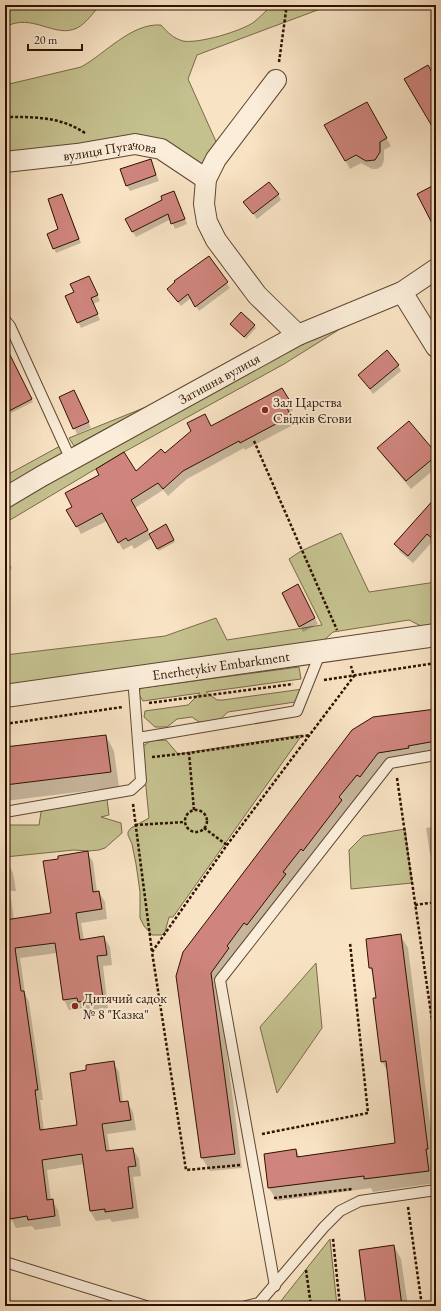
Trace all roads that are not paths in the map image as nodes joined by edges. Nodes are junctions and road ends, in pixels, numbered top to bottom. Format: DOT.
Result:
graph roads {
  1 [pos="276,80"];
  2 [pos="5,162"];
  3 [pos="206,179"];
  4 [pos="436,269"];
  5 [pos="402,292"];
  6 [pos="5,320"];
  7 [pos="298,335"];
  8 [pos="436,347"];
  9 [pos="71,460"];
  10 [pos="5,498"];
  11 [pos="436,635"];
  12 [pos="320,651"];
  13 [pos="133,677"];
  14 [pos="5,696"];
  15 [pos="138,738"];
  16 [pos="436,755"];
  17 [pos="5,812"];
  18 [pos="436,1190"];
  19 [pos="5,1262"];
  20 [pos="275,1286"];
  21 [pos="146,1306"];
  22 [pos="246,1306"];
  1 -- 3 [label="street"];
  2 -- 3 [label="street, вулиця Пугачова"];
  3 -- 7 [label="street"];
  4 -- 5 [label="street, Затишна вулиця"];
  5 -- 7 [label="street, Затишна вулиця"];
  5 -- 8 [label="street"];
  6 -- 9 [label="lane"];
  7 -- 9 [label="street, Затишна вулиця"];
  9 -- 10 [label="street, Затишна вулиця"];
  11 -- 12 [label="street, Enerhetykiv Embarkment"];
  12 -- 13 [label="street, Enerhetykiv Embarkment"];
  12 -- 15 [label="lane"];
  13 -- 14 [label="street, Enerhetykiv Embarkment"];
  13 -- 15 [label="lane"];
  15 -- 17 [label="lane"];
  16 -- 20 [label="lane"];
  18 -- 20 [label="lane"];
  19 -- 21 [label="lane"];
  20 -- 22 [label="lane"];
}
